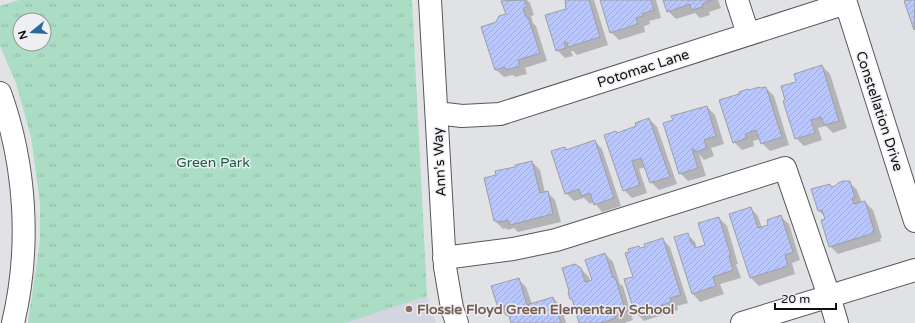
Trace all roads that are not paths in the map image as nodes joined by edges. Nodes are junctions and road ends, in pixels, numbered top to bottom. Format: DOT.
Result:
graph roads {
  1 [pos="430,0"];
  2 [pos="737,0"];
  3 [pos="845,2"];
  4 [pos="748,34"];
  5 [pos="0,93"];
  6 [pos="437,113"];
  7 [pos="915,222"];
  8 [pos="444,258"];
  9 [pos="915,270"];
  10 [pos="829,296"];
  11 [pos="13,323"];
  12 [pos="457,323"];
  13 [pos="742,323"];
  14 [pos="837,323"];
  1 -- 6 [label="street, Ann's Way"];
  2 -- 4 [label="street"];
  3 -- 4 [label="street, Potomac Lane"];
  3 -- 7 [label="street, Constellation Drive"];
  4 -- 6 [label="street, Potomac Lane"];
  5 -- 11 [label="street"];
  6 -- 8 [label="street, Ann's Way"];
  8 -- 10 [label="street"];
  8 -- 12 [label="street, Ann's Way"];
  9 -- 10 [label="street"];
  10 -- 13 [label="street"];
  10 -- 14 [label="street"];
}
